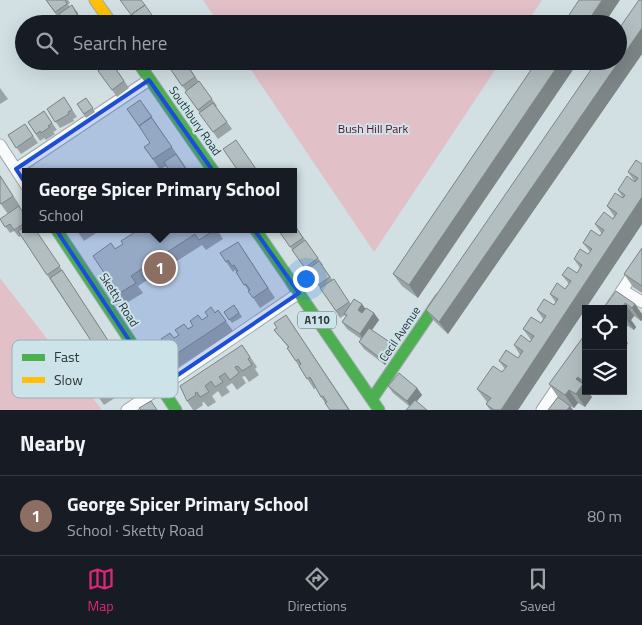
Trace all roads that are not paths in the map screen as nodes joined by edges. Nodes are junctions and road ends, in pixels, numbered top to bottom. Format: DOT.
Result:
graph roads {
  1 [pos="95,0"];
  2 [pos="106,15"];
  3 [pos="143,70"];
  4 [pos="149,80"];
  5 [pos="0,145"];
  6 [pos="211,168"];
  7 [pos="16,169"];
  8 [pos="22,179"];
  9 [pos="59,233"];
  10 [pos="258,233"];
  11 [pos="642,260"];
  12 [pos="449,286"];
  13 [pos="622,290"];
  14 [pos="298,293"];
  15 [pos="642,302"];
  16 [pos="613,305"];
  17 [pos="129,340"];
  18 [pos="570,369"];
  19 [pos="178,376"];
  20 [pos="145,398"];
  21 [pos="167,398"];
  22 [pos="372,399"];
  23 [pos="126,410"];
  24 [pos="176,410"];
  25 [pos="379,410"];
  26 [pos="542,410"];
  1 -- 2 [label="main road"];
  3 -- 4 [label="main road, Southbury Road"];
  4 -- 6 [label="main road, Southbury Road"];
  4 -- 7 [label="street"];
  5 -- 7 [label="street"];
  7 -- 8 [label="street"];
  9 -- 17 [label="main road, Sketty Road"];
  10 -- 14 [label="main road, A110"];
  11 -- 13 [label="street"];
  12 -- 22 [label="main road, Cecil Avenue"];
  13 -- 15 [label="street"];
  13 -- 16 [label="street"];
  14 -- 19 [label="street"];
  14 -- 22 [label="main road, A110"];
  18 -- 26 [label="street"];
  20 -- 23 [label="street"];
  21 -- 24 [label="main road, Sketty Road"];
  22 -- 25 [label="main road, A110"];
}
